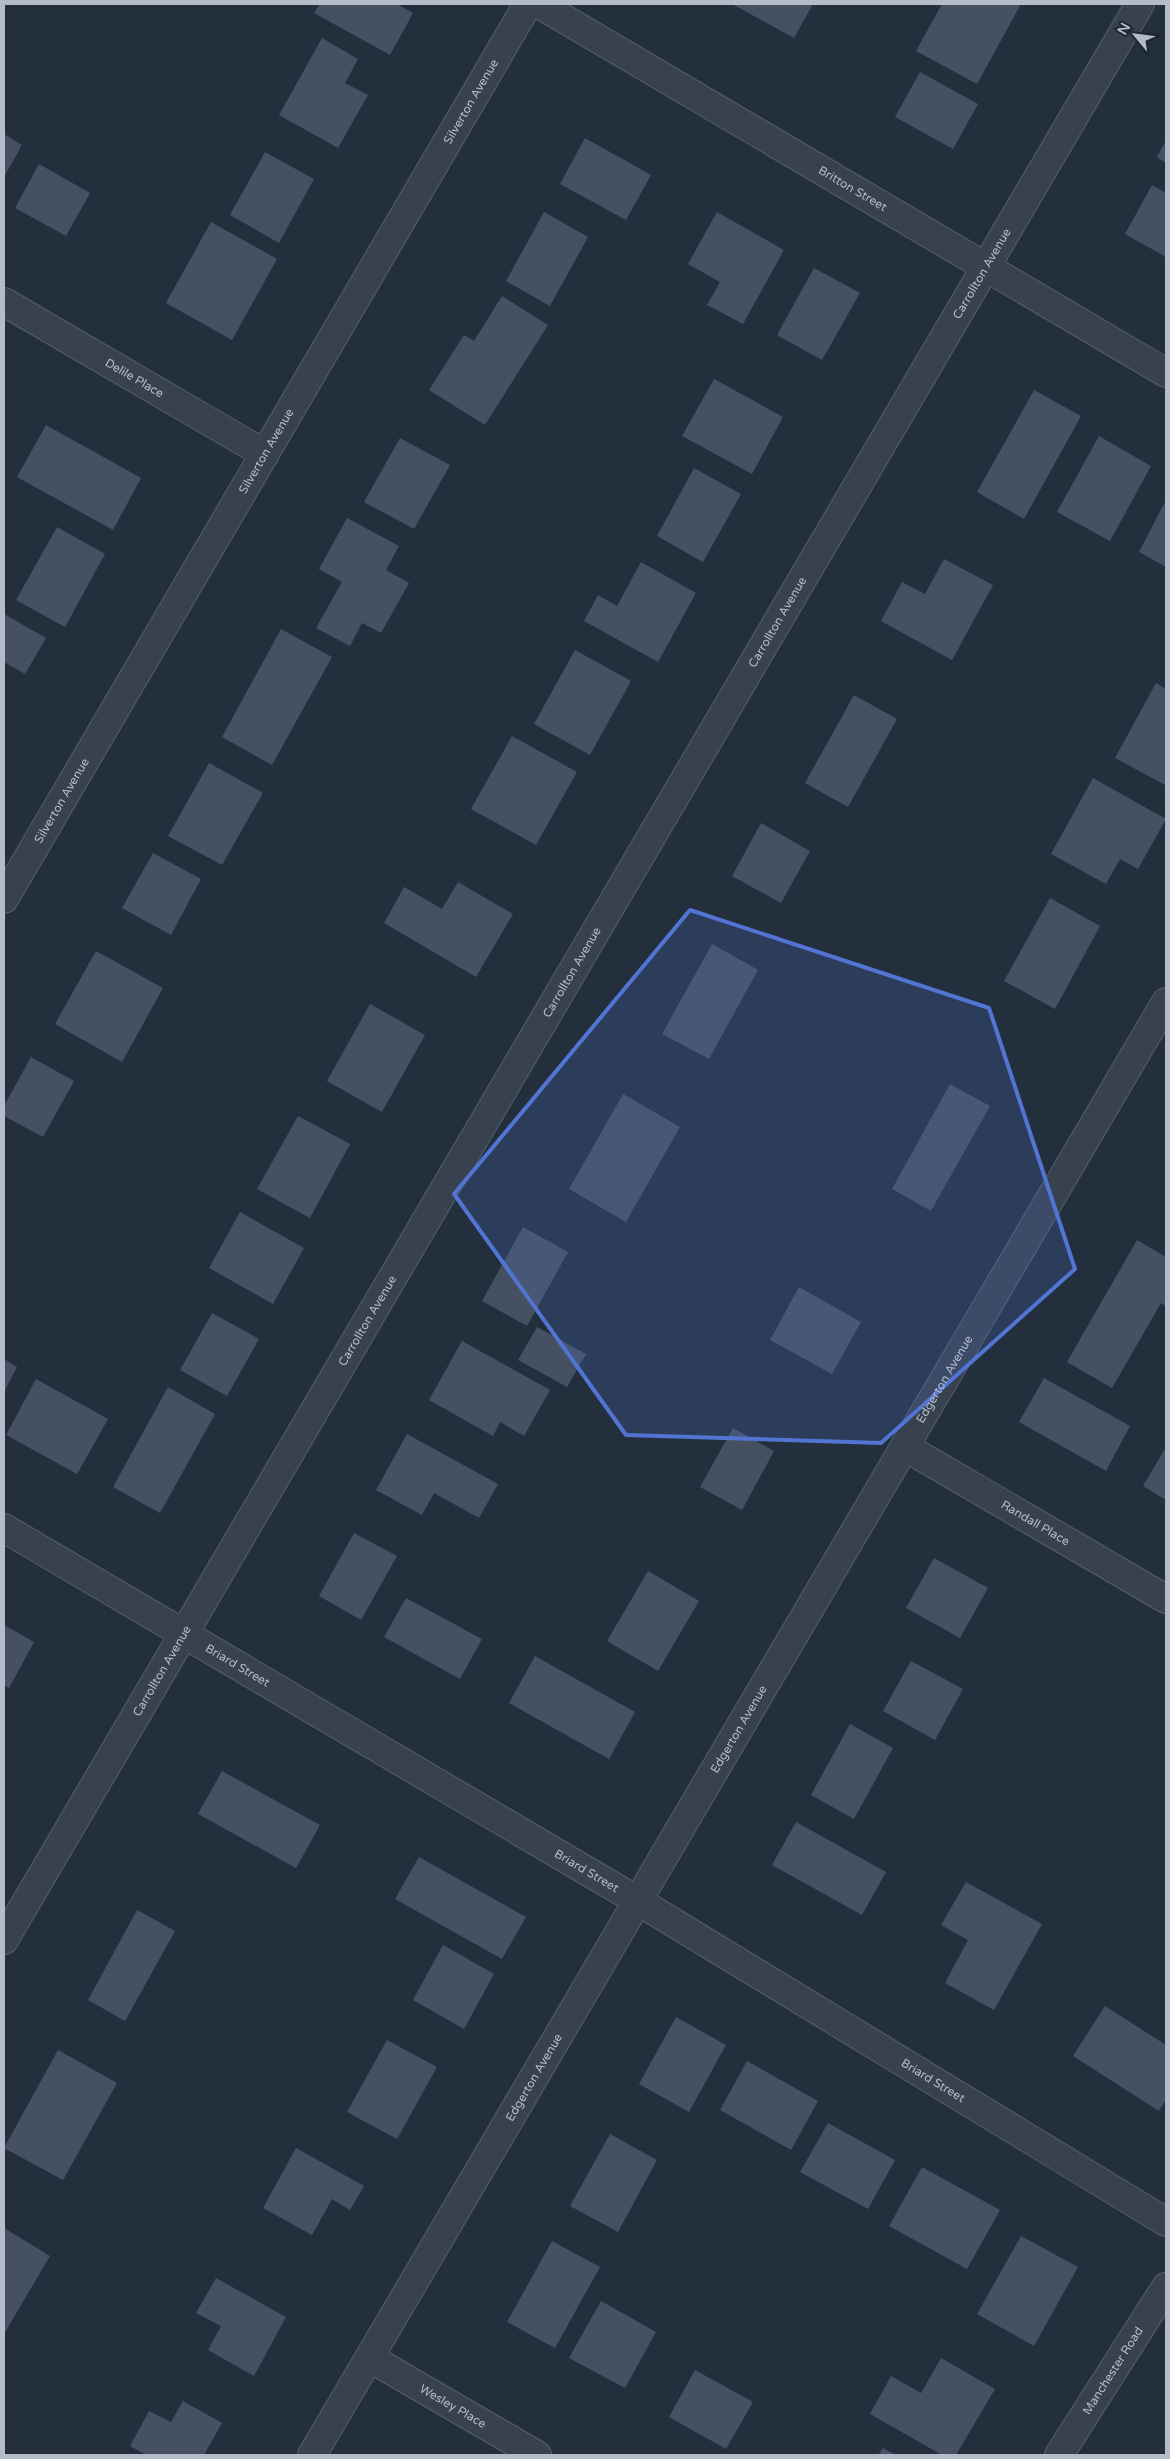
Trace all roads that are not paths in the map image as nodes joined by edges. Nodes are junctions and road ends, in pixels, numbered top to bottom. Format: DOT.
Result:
graph roads {
  1 [pos="528,4"];
  2 [pos="539,4"];
  3 [pos="1140,4"];
  4 [pos="986,267"];
  5 [pos="4,302"];
  6 [pos="1166,373"];
  7 [pos="265,454"];
  8 [pos="4,899"];
  9 [pos="1166,1002"];
  10 [pos="905,1447"];
  11 [pos="4,1528"];
  12 [pos="1166,1599"];
  13 [pos="184,1634"];
  14 [pos="638,1901"];
  15 [pos="4,1940"];
  16 [pos="1166,2222"];
  17 [pos="1166,2287"];
  18 [pos="370,2358"];
  19 [pos="312,2455"];
  20 [pos="537,2455"];
  21 [pos="1059,2455"];
  1 -- 7 [label="street, Silverton Avenue"];
  2 -- 4 [label="street, Britton Street"];
  3 -- 4 [label="street, Carrollton Avenue"];
  4 -- 6 [label="street, Britton Street"];
  4 -- 13 [label="street, Carrollton Avenue"];
  5 -- 7 [label="street, Delile Place"];
  7 -- 8 [label="street, Silverton Avenue"];
  9 -- 10 [label="street, Edgerton Avenue"];
  10 -- 12 [label="street, Randall Place"];
  10 -- 14 [label="street, Edgerton Avenue"];
  11 -- 13 [label="street, Briard Street"];
  13 -- 14 [label="street, Briard Street"];
  13 -- 15 [label="street, Carrollton Avenue"];
  14 -- 16 [label="street, Briard Street"];
  14 -- 18 [label="street, Edgerton Avenue"];
  17 -- 21 [label="street, Manchester Road"];
  18 -- 19 [label="street, Edgerton Avenue"];
  18 -- 20 [label="street, Wesley Place"];
}
